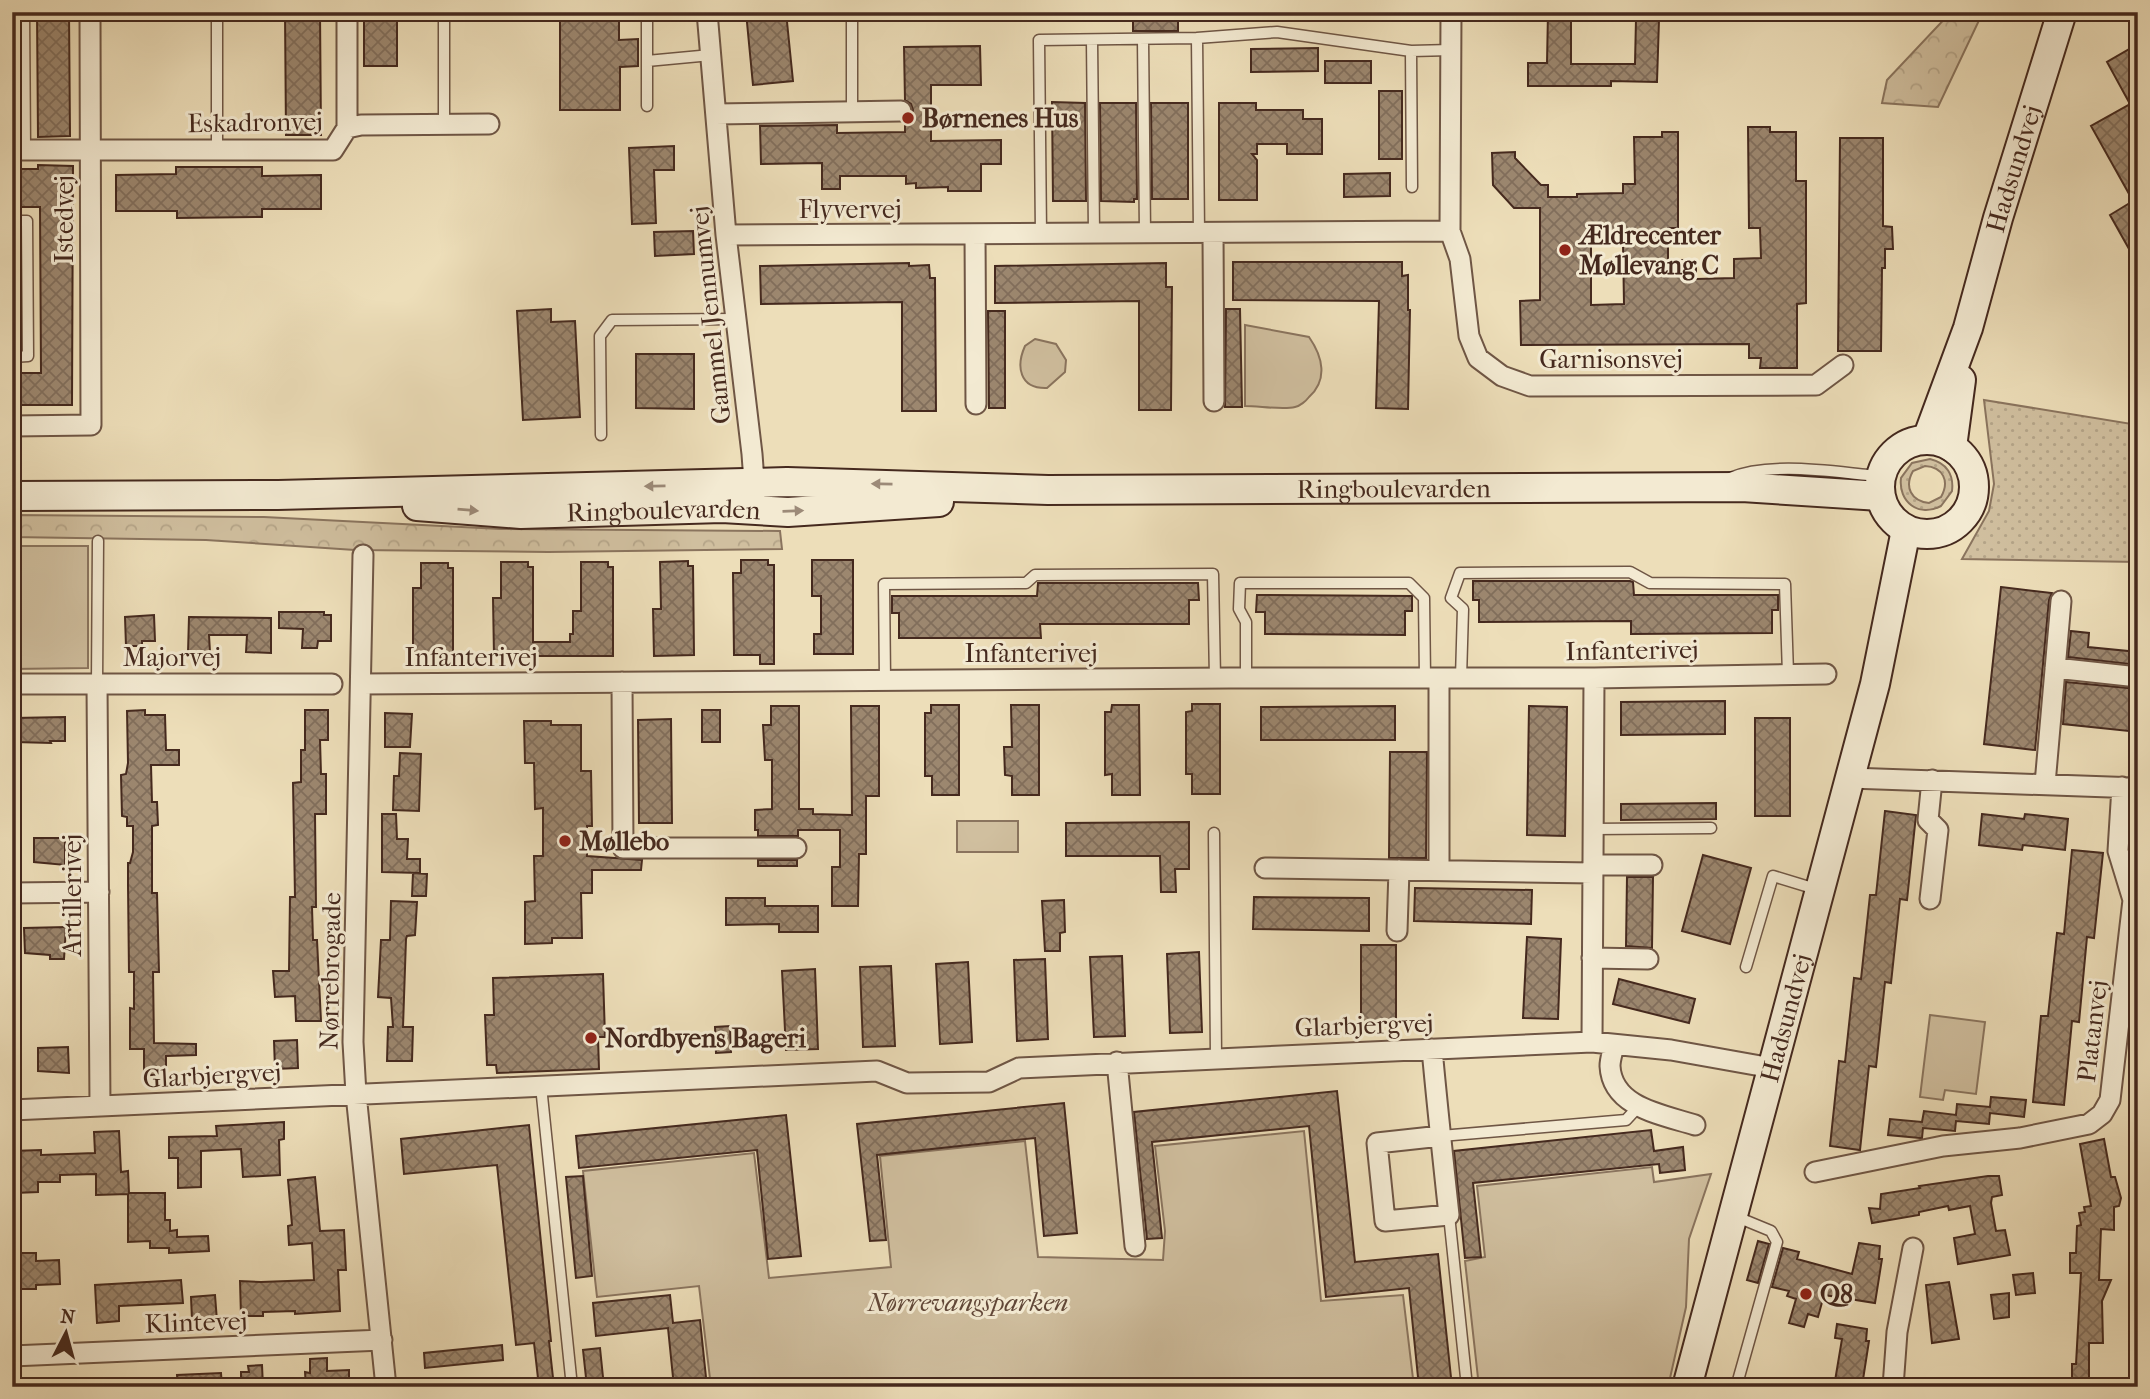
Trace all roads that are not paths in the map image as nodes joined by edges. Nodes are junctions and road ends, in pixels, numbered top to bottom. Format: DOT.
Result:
graph roads {
  1 [pos="24,12"];
  2 [pos="90,12"];
  3 [pos="216,12"];
  4 [pos="346,12"];
  5 [pos="444,12"];
  6 [pos="647,12"];
  7 [pos="707,12"];
  8 [pos="852,12"];
  9 [pos="1451,12"];
  10 [pos="2062,12"];
  11 [pos="1197,38"];
  12 [pos="1143,39"];
  13 [pos="1093,40"];
  14 [pos="1451,50"];
  15 [pos="1411,51"];
  16 [pos="711,55"];
  17 [pos="647,61"];
  18 [pos="647,106"];
  19 [pos="12,111"];
  20 [pos="24,111"];
  21 [pos="901,111"];
  22 [pos="852,112"];
  23 [pos="716,114"];
  24 [pos="444,124"];
  25 [pos="489,124"];
  26 [pos="347,128"];
  27 [pos="18,150"];
  28 [pos="90,150"];
  29 [pos="218,150"];
  30 [pos="1412,187"];
  31 [pos="12,221"];
  32 [pos="1450,231"];
  33 [pos="1094,233"];
  34 [pos="1145,233"];
  35 [pos="1206,233"];
  36 [pos="975,234"];
  37 [pos="1041,234"];
  38 [pos="726,236"];
  39 [pos="736,319"];
  40 [pos="12,357"];
  41 [pos="1843,365"];
  42 [pos="1214,401"];
  43 [pos="976,404"];
  44 [pos="12,426"];
  45 [pos="601,435"];
  46 [pos="1939,443"];
  47 [pos="1876,481"];
  48 [pos="1705,487"];
  49 [pos="12,496"];
  50 [pos="755,497"];
  51 [pos="1914,532"];
  52 [pos="98,541"];
  53 [pos="363,555"];
  54 [pos="2061,601"];
  55 [pos="2055,668"];
  56 [pos="1788,674"];
  57 [pos="1826,674"];
  58 [pos="2138,677"];
  59 [pos="1215,678"];
  60 [pos="1246,678"];
  61 [pos="1432,678"];
  62 [pos="1461,678"];
  63 [pos="1594,678"];
  64 [pos="885,680"];
  65 [pos="622,682"];
  66 [pos="97,683"];
  67 [pos="12,684"];
  68 [pos="332,684"];
  69 [pos="361,684"];
  70 [pos="1850,778"];
  71 [pos="1932,780"];
  72 [pos="2045,784"];
  73 [pos="2130,788"];
  74 [pos="1711,828"];
  75 [pos="1593,830"];
  76 [pos="1214,833"];
  77 [pos="796,848"];
  78 [pos="1652,865"];
  79 [pos="1265,868"];
  80 [pos="1593,869"];
  81 [pos="1399,870"];
  82 [pos="1439,870"];
  83 [pos="1820,890"];
  84 [pos="99,892"];
  85 [pos="12,893"];
  86 [pos="1930,899"];
  87 [pos="1397,931"];
  88 [pos="1592,958"];
  89 [pos="1648,959"];
  90 [pos="1746,967"];
  91 [pos="1592,1042"];
  92 [pos="1614,1045"];
  93 [pos="1432,1049"];
  94 [pos="1216,1057"];
  95 [pos="1117,1062"];
  96 [pos="1772,1068"];
  97 [pos="541,1086"];
  98 [pos="356,1094"];
  99 [pos="100,1106"];
  100 [pos="1638,1107"];
  101 [pos="12,1110"];
  102 [pos="1695,1125"];
  103 [pos="1441,1136"];
  104 [pos="1815,1172"];
  105 [pos="1449,1215"];
  106 [pos="1732,1216"];
  107 [pos="1135,1246"];
  108 [pos="1913,1248"];
  109 [pos="382,1340"];
  110 [pos="12,1356"];
  111 [pos="386,1387"];
  112 [pos="572,1387"];
  113 [pos="1467,1387"];
  114 [pos="1687,1387"];
  115 [pos="1732,1387"];
  116 [pos="1893,1387"];
  1 -- 20 [label="lane"];
  2 -- 28 [label="street, Istedvej"];
  3 -- 29 [label="lane"];
  4 -- 26 [label="street"];
  5 -- 24 [label="lane"];
  6 -- 17 [label="lane"];
  7 -- 16 [label="street, Gammel Jennumvej"];
  8 -- 22 [label="lane"];
  9 -- 14 [label="street, Garnisonsvej"];
  10 -- 46 [label="main road, Hadsundvej"];
  11 -- 12 [label="lane"];
  11 -- 15 [label="lane"];
  11 -- 35 [label="lane"];
  12 -- 13 [label="lane"];
  12 -- 34 [label="lane"];
  13 -- 33 [label="lane"];
  13 -- 37 [label="lane"];
  14 -- 15 [label="lane"];
  14 -- 32 [label="street, Garnisonsvej"];
  15 -- 30 [label="lane"];
  16 -- 17 [label="lane"];
  16 -- 23 [label="street, Gammel Jennumvej"];
  17 -- 18 [label="lane"];
  19 -- 20 [label="lane"];
  20 -- 27 [label="lane"];
  21 -- 22 [label="street"];
  22 -- 23 [label="street"];
  23 -- 38 [label="street, Gammel Jennumvej"];
  24 -- 25 [label="street, Eskadronvej"];
  24 -- 26 [label="street, Eskadronvej"];
  26 -- 29 [label="street, Eskadronvej"];
  27 -- 28 [label="street, Eskadronvej"];
  28 -- 29 [label="street, Eskadronvej"];
  28 -- 44 [label="street, Istedvej"];
  31 -- 40 [label="lane"];
  32 -- 35 [label="street, Flyvervej"];
  32 -- 41 [label="street, Garnisonsvej"];
  33 -- 34 [label="street, Flyvervej"];
  33 -- 37 [label="street, Flyvervej"];
  34 -- 35 [label="street, Flyvervej"];
  35 -- 42 [label="street"];
  36 -- 37 [label="street, Flyvervej"];
  36 -- 38 [label="street, Flyvervej"];
  36 -- 43 [label="street"];
  38 -- 39 [label="street, Gammel Jennumvej"];
  39 -- 45 [label="lane"];
  39 -- 50 [label="street, Gammel Jennumvej"];
  46 -- 47 [label="main road"];
  46 -- 51 [label="main road"];
  47 -- 48 [label="main road, Ringboulevarden"];
  47 -- 48 [label="lane"];
  47 -- 51 [label="main road"];
  48 -- 50 [label="main road, Ringboulevarden"];
  49 -- 50 [label="main road, Ringboulevarden"];
  51 -- 70 [label="main road, Hadsundvej"];
  52 -- 66 [label="lane"];
  53 -- 69 [label="street, Nørrebrogade"];
  54 -- 55 [label="street"];
  55 -- 58 [label="street"];
  55 -- 72 [label="street"];
  56 -- 57 [label="street, Infanterivej"];
  56 -- 62 [label="lane"];
  56 -- 63 [label="street, Infanterivej"];
  59 -- 60 [label="street, Infanterivej"];
  59 -- 64 [label="street, Infanterivej"];
  59 -- 64 [label="lane"];
  60 -- 61 [label="street, Infanterivej"];
  60 -- 61 [label="lane"];
  61 -- 62 [label="street, Infanterivej"];
  61 -- 82 [label="street"];
  62 -- 63 [label="street, Infanterivej"];
  63 -- 75 [label="street"];
  64 -- 65 [label="street, Infanterivej"];
  65 -- 69 [label="street, Infanterivej"];
  65 -- 77 [label="street"];
  66 -- 67 [label="street, Majorvej"];
  66 -- 68 [label="street, Majorvej"];
  66 -- 84 [label="street, Artillerivej"];
  69 -- 98 [label="street, Nørrebrogade"];
  70 -- 71 [label="street, Platanvej"];
  70 -- 83 [label="main road, Hadsundvej"];
  71 -- 72 [label="street, Platanvej"];
  71 -- 86 [label="street"];
  72 -- 73 [label="street, Platanvej"];
  73 -- 104 [label="street, Platanvej"];
  74 -- 75 [label="lane"];
  75 -- 80 [label="street"];
  76 -- 94 [label="lane"];
  78 -- 80 [label="street"];
  79 -- 81 [label="street"];
  80 -- 82 [label="street"];
  80 -- 88 [label="street"];
  81 -- 82 [label="street"];
  81 -- 87 [label="street"];
  83 -- 90 [label="lane"];
  83 -- 96 [label="main road, Hadsundvej"];
  84 -- 85 [label="street"];
  84 -- 99 [label="street, Artillerivej"];
  88 -- 89 [label="street"];
  88 -- 91 [label="street"];
  91 -- 92 [label="street, Glarbjergvej"];
  91 -- 93 [label="street, Glarbjergvej"];
  92 -- 96 [label="street, Glarbjergvej"];
  92 -- 100 [label="street"];
  93 -- 94 [label="street, Glarbjergvej"];
  93 -- 103 [label="street"];
  94 -- 95 [label="street, Glarbjergvej"];
  95 -- 97 [label="street, Glarbjergvej"];
  95 -- 107 [label="street"];
  96 -- 106 [label="main road, Hadsundvej"];
  97 -- 98 [label="street, Glarbjergvej"];
  97 -- 112 [label="lane"];
  98 -- 99 [label="street, Glarbjergvej"];
  98 -- 109 [label="street, Nørrebrogade"];
  99 -- 101 [label="street, Glarbjergvej"];
  100 -- 102 [label="street"];
  100 -- 103 [label="lane"];
  103 -- 105 [label="street"];
  103 -- 105 [label="street"];
  105 -- 113 [label="lane"];
  106 -- 114 [label="main road, Hadsundvej"];
  106 -- 115 [label="lane"];
  108 -- 116 [label="street"];
  109 -- 110 [label="street, Klintevej"];
  109 -- 111 [label="street, Nørrebrogade"];
}
